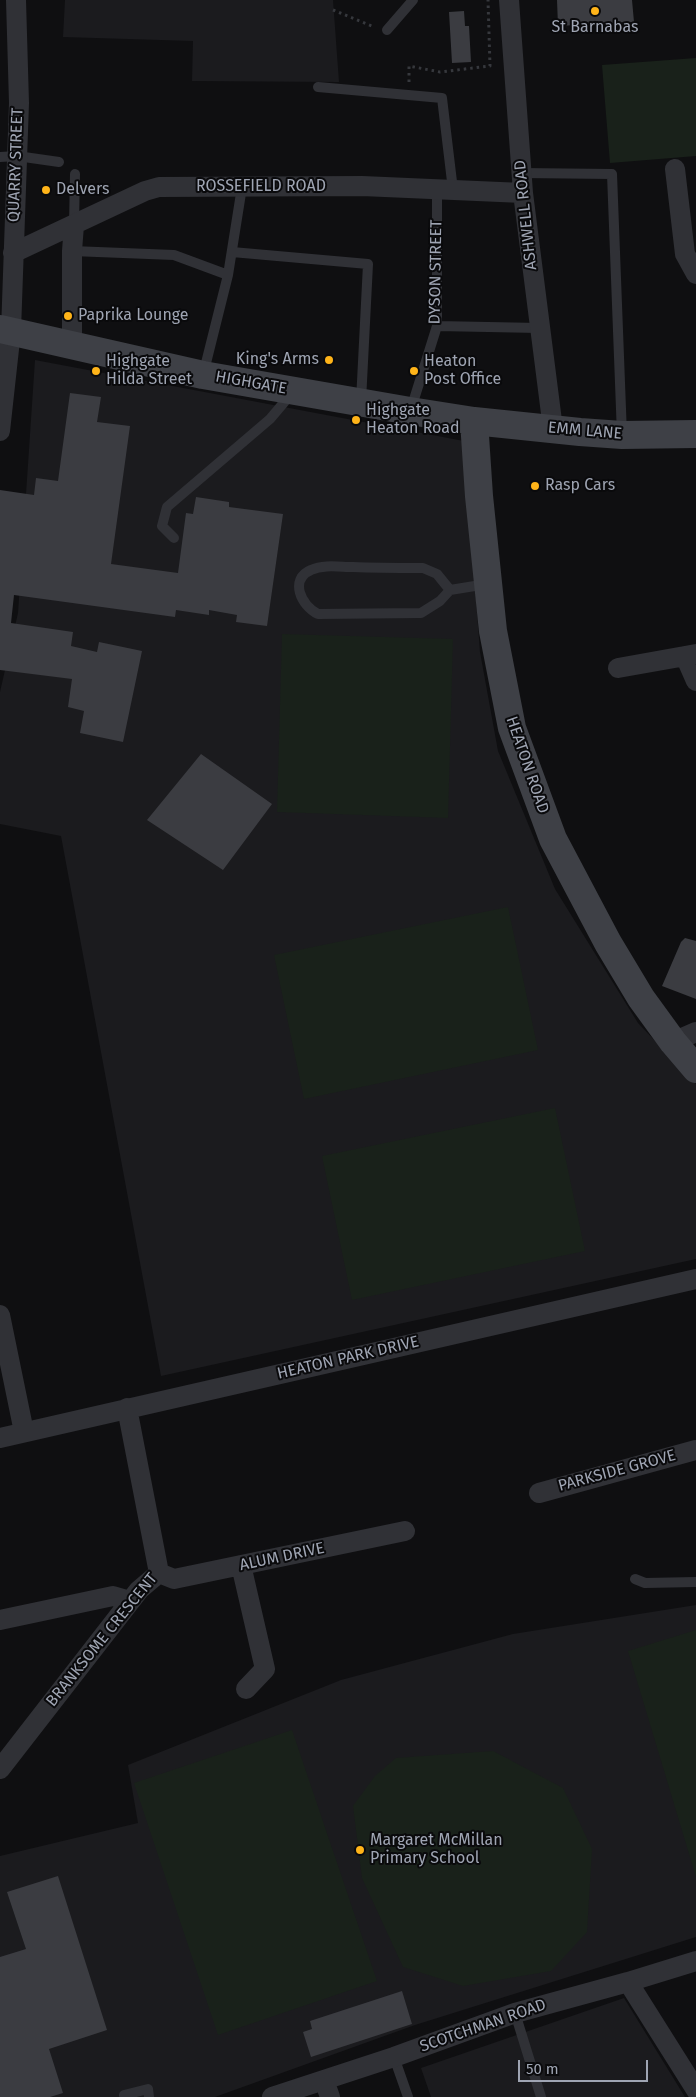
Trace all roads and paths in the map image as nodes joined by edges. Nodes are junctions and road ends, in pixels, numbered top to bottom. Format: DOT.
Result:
graph roads {
  1 [pos="16,0"];
  2 [pos="413,0"];
  3 [pos="488,0"];
  4 [pos="508,0"];
  5 [pos="333,10"];
  6 [pos="387,30"];
  7 [pos="318,87"];
  8 [pos="409,95"];
  9 [pos="8,157"];
  10 [pos="59,162"];
  11 [pos="675,169"];
  12 [pos="75,174"];
  13 [pos="522,183"];
  14 [pos="242,187"];
  15 [pos="445,189"];
  16 [pos="74,225"];
  17 [pos="72,251"];
  18 [pos="13,252"];
  19 [pos="232,252"];
  20 [pos="696,274"];
  21 [pos="228,275"];
  22 [pos="437,326"];
  23 [pos="539,328"];
  24 [pos="6,330"];
  25 [pos="72,344"];
  26 [pos="203,375"];
  27 [pos="294,391"];
  28 [pos="361,403"];
  29 [pos="1,408"];
  30 [pos="410,411"];
  31 [pos="474,421"];
  32 [pos="553,429"];
  33 [pos="0,431"];
  34 [pos="696,434"];
  35 [pos="622,435"];
  36 [pos="174,538"];
  37 [pos="488,584"];
  38 [pos="450,590"];
  39 [pos="690,655"];
  40 [pos="618,668"];
  41 [pos="696,681"];
  42 [pos="684,1037"];
  43 [pos="696,1069"];
  44 [pos="696,1279"];
  45 [pos="0,1315"];
  46 [pos="127,1408"];
  47 [pos="24,1432"];
  48 [pos="0,1438"];
  49 [pos="696,1450"];
  50 [pos="539,1493"];
  51 [pos="405,1531"];
  52 [pos="241,1565"];
  53 [pos="159,1573"];
  54 [pos="635,1579"];
  55 [pos="696,1582"];
  56 [pos="130,1601"];
  57 [pos="0,1620"];
  58 [pos="246,1689"];
  59 [pos="0,1769"];
  60 [pos="696,1961"];
  61 [pos="628,1982"];
  62 [pos="514,2013"];
  63 [pos="394,2057"];
  64 [pos="327,2088"];
  65 [pos="696,2090"];
  66 [pos="124,2095"];
  67 [pos="149,2097"];
  68 [pos="272,2097"];
  69 [pos="408,2097"];
  70 [pos="541,2097"];
  1 -- 9 [label="street, QUARRY STREET"];
  2 -- 6 [label="lane"];
  3 -- 8 [label="path"];
  4 -- 13 [label="street, ASHWELL ROAD"];
  5 -- 6 [label="path"];
  7 -- 8 [label="lane"];
  8 -- 15 [label="lane, DYSON STREET"];
  9 -- 10 [label="lane"];
  9 -- 18 [label="street, QUARRY STREET"];
  11 -- 20 [label="street"];
  12 -- 16 [label="lane"];
  13 -- 15 [label="street, ROSSEFIELD ROAD"];
  13 -- 23 [label="street, ASHWELL ROAD"];
  13 -- 35 [label="lane"];
  14 -- 15 [label="street, ROSSEFIELD ROAD"];
  14 -- 16 [label="street, ROSSEFIELD ROAD"];
  14 -- 19 [label="lane"];
  15 -- 22 [label="lane, DYSON STREET"];
  16 -- 17 [label="street"];
  16 -- 18 [label="street, ROSSEFIELD ROAD"];
  17 -- 21 [label="lane"];
  17 -- 25 [label="street"];
  18 -- 24 [label="street, QUARRY STREET"];
  19 -- 21 [label="lane"];
  19 -- 28 [label="lane"];
  21 -- 26 [label="lane"];
  22 -- 23 [label="lane"];
  22 -- 30 [label="lane, DYSON STREET"];
  23 -- 32 [label="street, ASHWELL ROAD"];
  24 -- 25 [label="street, HIGHGATE"];
  24 -- 29 [label="street, QUARRY STREET"];
  25 -- 26 [label="street, HIGHGATE"];
  26 -- 27 [label="street, HIGHGATE"];
  27 -- 28 [label="street, HIGHGATE"];
  27 -- 36 [label="lane"];
  28 -- 30 [label="street, HIGHGATE"];
  29 -- 33 [label="street, QUARRY STREET"];
  30 -- 31 [label="street, HIGHGATE"];
  31 -- 32 [label="street, EMM LANE"];
  31 -- 37 [label="street, HEATON ROAD"];
  32 -- 35 [label="street, EMM LANE"];
  34 -- 35 [label="street, EMM LANE"];
  37 -- 38 [label="lane"];
  37 -- 42 [label="street, HEATON ROAD"];
  38 -- 38 [label="lane"];
  39 -- 40 [label="street"];
  39 -- 41 [label="street"];
  42 -- 43 [label="street, HEATON ROAD"];
  44 -- 46 [label="street, HEATON PARK DRIVE"];
  45 -- 47 [label="street"];
  46 -- 47 [label="street, HEATON PARK DRIVE"];
  46 -- 53 [label="street, BRANKSOME CRESCENT"];
  47 -- 48 [label="street, HEATON PARK DRIVE"];
  49 -- 50 [label="street, PARKSIDE GROVE"];
  51 -- 52 [label="street, ALUM DRIVE"];
  52 -- 53 [label="street, ALUM DRIVE"];
  52 -- 58 [label="street"];
  53 -- 56 [label="street, BRANKSOME CRESCENT"];
  54 -- 55 [label="lane"];
  56 -- 57 [label="street"];
  56 -- 59 [label="street, BRANKSOME CRESCENT"];
  60 -- 61 [label="street, SCOTCHMAN ROAD"];
  61 -- 62 [label="street, SCOTCHMAN ROAD"];
  61 -- 65 [label="street"];
  62 -- 63 [label="street, SCOTCHMAN ROAD"];
  62 -- 70 [label="lane"];
  63 -- 64 [label="street, SCOTCHMAN ROAD"];
  63 -- 69 [label="lane"];
  64 -- 68 [label="street, SCOTCHMAN ROAD"];
  66 -- 67 [label="lane"];
}
